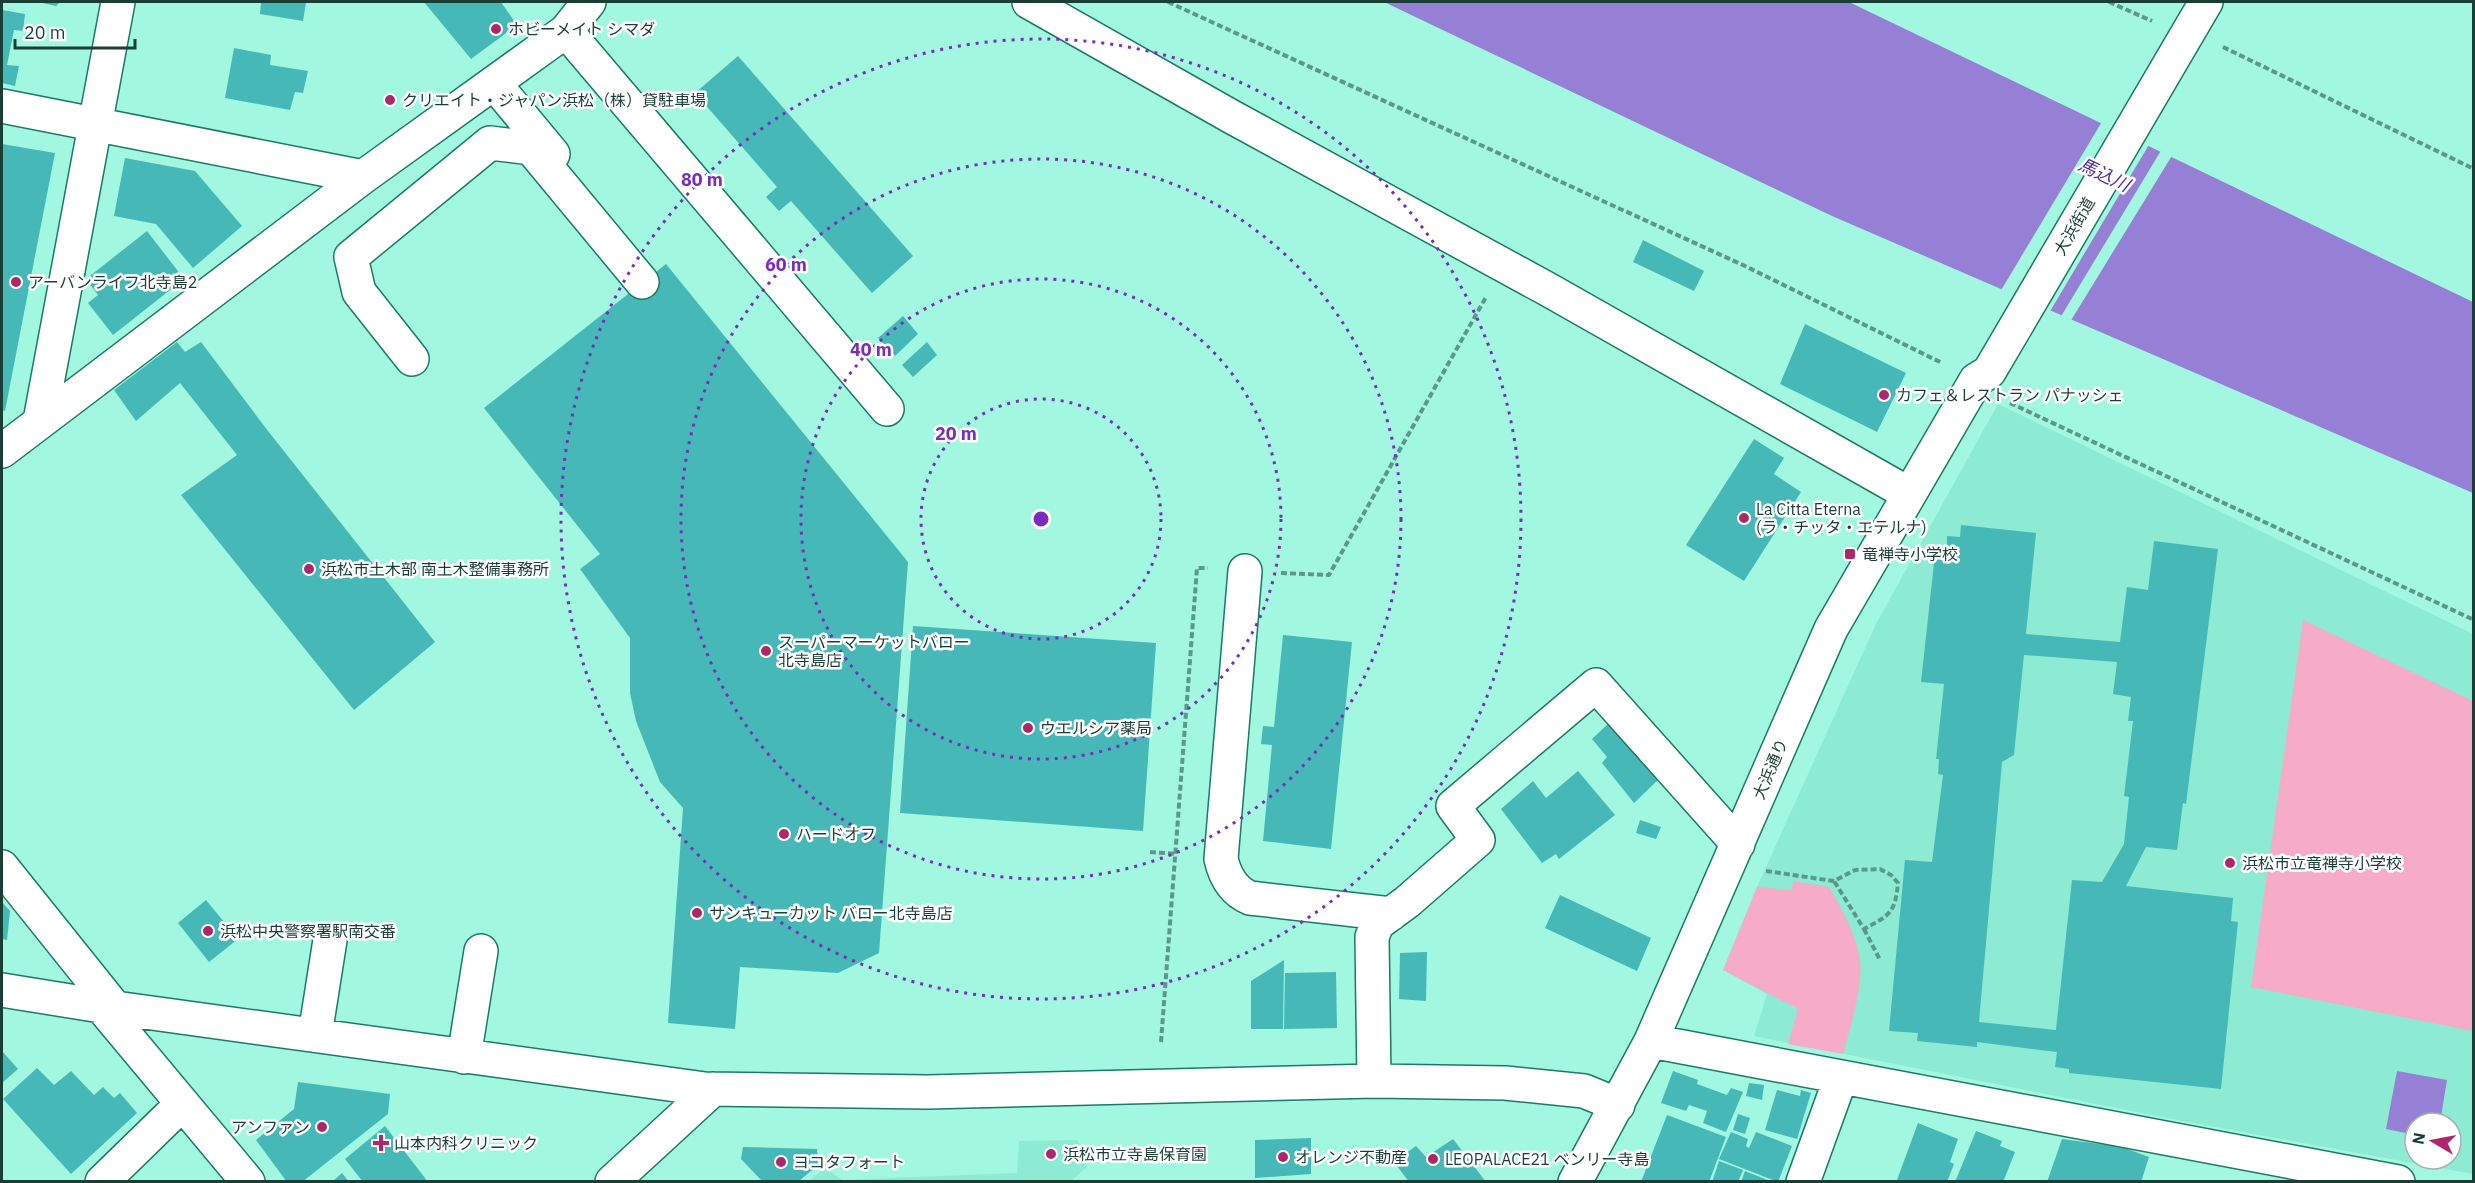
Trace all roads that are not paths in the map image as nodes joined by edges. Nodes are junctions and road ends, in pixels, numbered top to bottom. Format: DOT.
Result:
graph roads {
  1 [pos="118,2"];
  2 [pos="589,2"];
  3 [pos="1029,2"];
  4 [pos="2206,2"];
  5 [pos="566,31"];
  6 [pos="494,82"];
  7 [pos="2,106"];
  8 [pos="94,123"];
  9 [pos="553,154"];
  10 [pos="363,177"];
  11 [pos="642,282"];
  12 [pos="412,359"];
  13 [pos="1982,376"];
  14 [pos="887,408"];
  15 [pos="40,421"];
  16 [pos="2,451"];
  17 [pos="1909,494"];
  18 [pos="1245,571"];
  19 [pos="1738,844"];
  20 [pos="2,867"];
  21 [pos="1391,914"];
  22 [pos="330,940"];
  23 [pos="481,951"];
  24 [pos="2,990"];
  25 [pos="108,1007"];
  26 [pos="315,1035"];
  27 [pos="1650,1041"];
  28 [pos="464,1057"];
  29 [pos="1841,1077"];
  30 [pos="1374,1081"];
  31 [pos="713,1089"];
  32 [pos="182,1104"];
  33 [pos="1618,1105"];
  34 [pos="2313,1174"];
  35 [pos="102,1182"];
  36 [pos="248,1182"];
  37 [pos="612,1182"];
  38 [pos="1575,1182"];
  39 [pos="1803,1182"];
  40 [pos="2398,1182"];
  1 -- 8 [label="street"];
  2 -- 5 [label="street"];
  3 -- 17 [label="street"];
  4 -- 13 [label="street, 大浜街道"];
  5 -- 6 [label="street"];
  5 -- 14 [label="street"];
  6 -- 9 [label="street"];
  6 -- 10 [label="street"];
  7 -- 8 [label="street"];
  8 -- 10 [label="street"];
  8 -- 15 [label="street"];
  10 -- 15 [label="street"];
  11 -- 12 [label="street"];
  13 -- 17 [label="street, 大浜通り"];
  15 -- 16 [label="street"];
  17 -- 19 [label="street, 大浜通り"];
  18 -- 21 [label="street"];
  19 -- 21 [label="street"];
  19 -- 27 [label="street, 大浜通り"];
  20 -- 25 [label="street"];
  21 -- 30 [label="street"];
  22 -- 26 [label="street"];
  23 -- 28 [label="street"];
  24 -- 25 [label="street"];
  25 -- 26 [label="street"];
  25 -- 32 [label="street"];
  26 -- 28 [label="street"];
  27 -- 29 [label="street"];
  27 -- 33 [label="street, 大浜通り"];
  28 -- 31 [label="street"];
  29 -- 34 [label="street"];
  29 -- 39 [label="street"];
  30 -- 31 [label="street"];
  30 -- 33 [label="street"];
  31 -- 37 [label="street"];
  32 -- 35 [label="street"];
  32 -- 36 [label="street"];
  33 -- 38 [label="street, 大浜通り"];
  34 -- 40 [label="street"];
}
